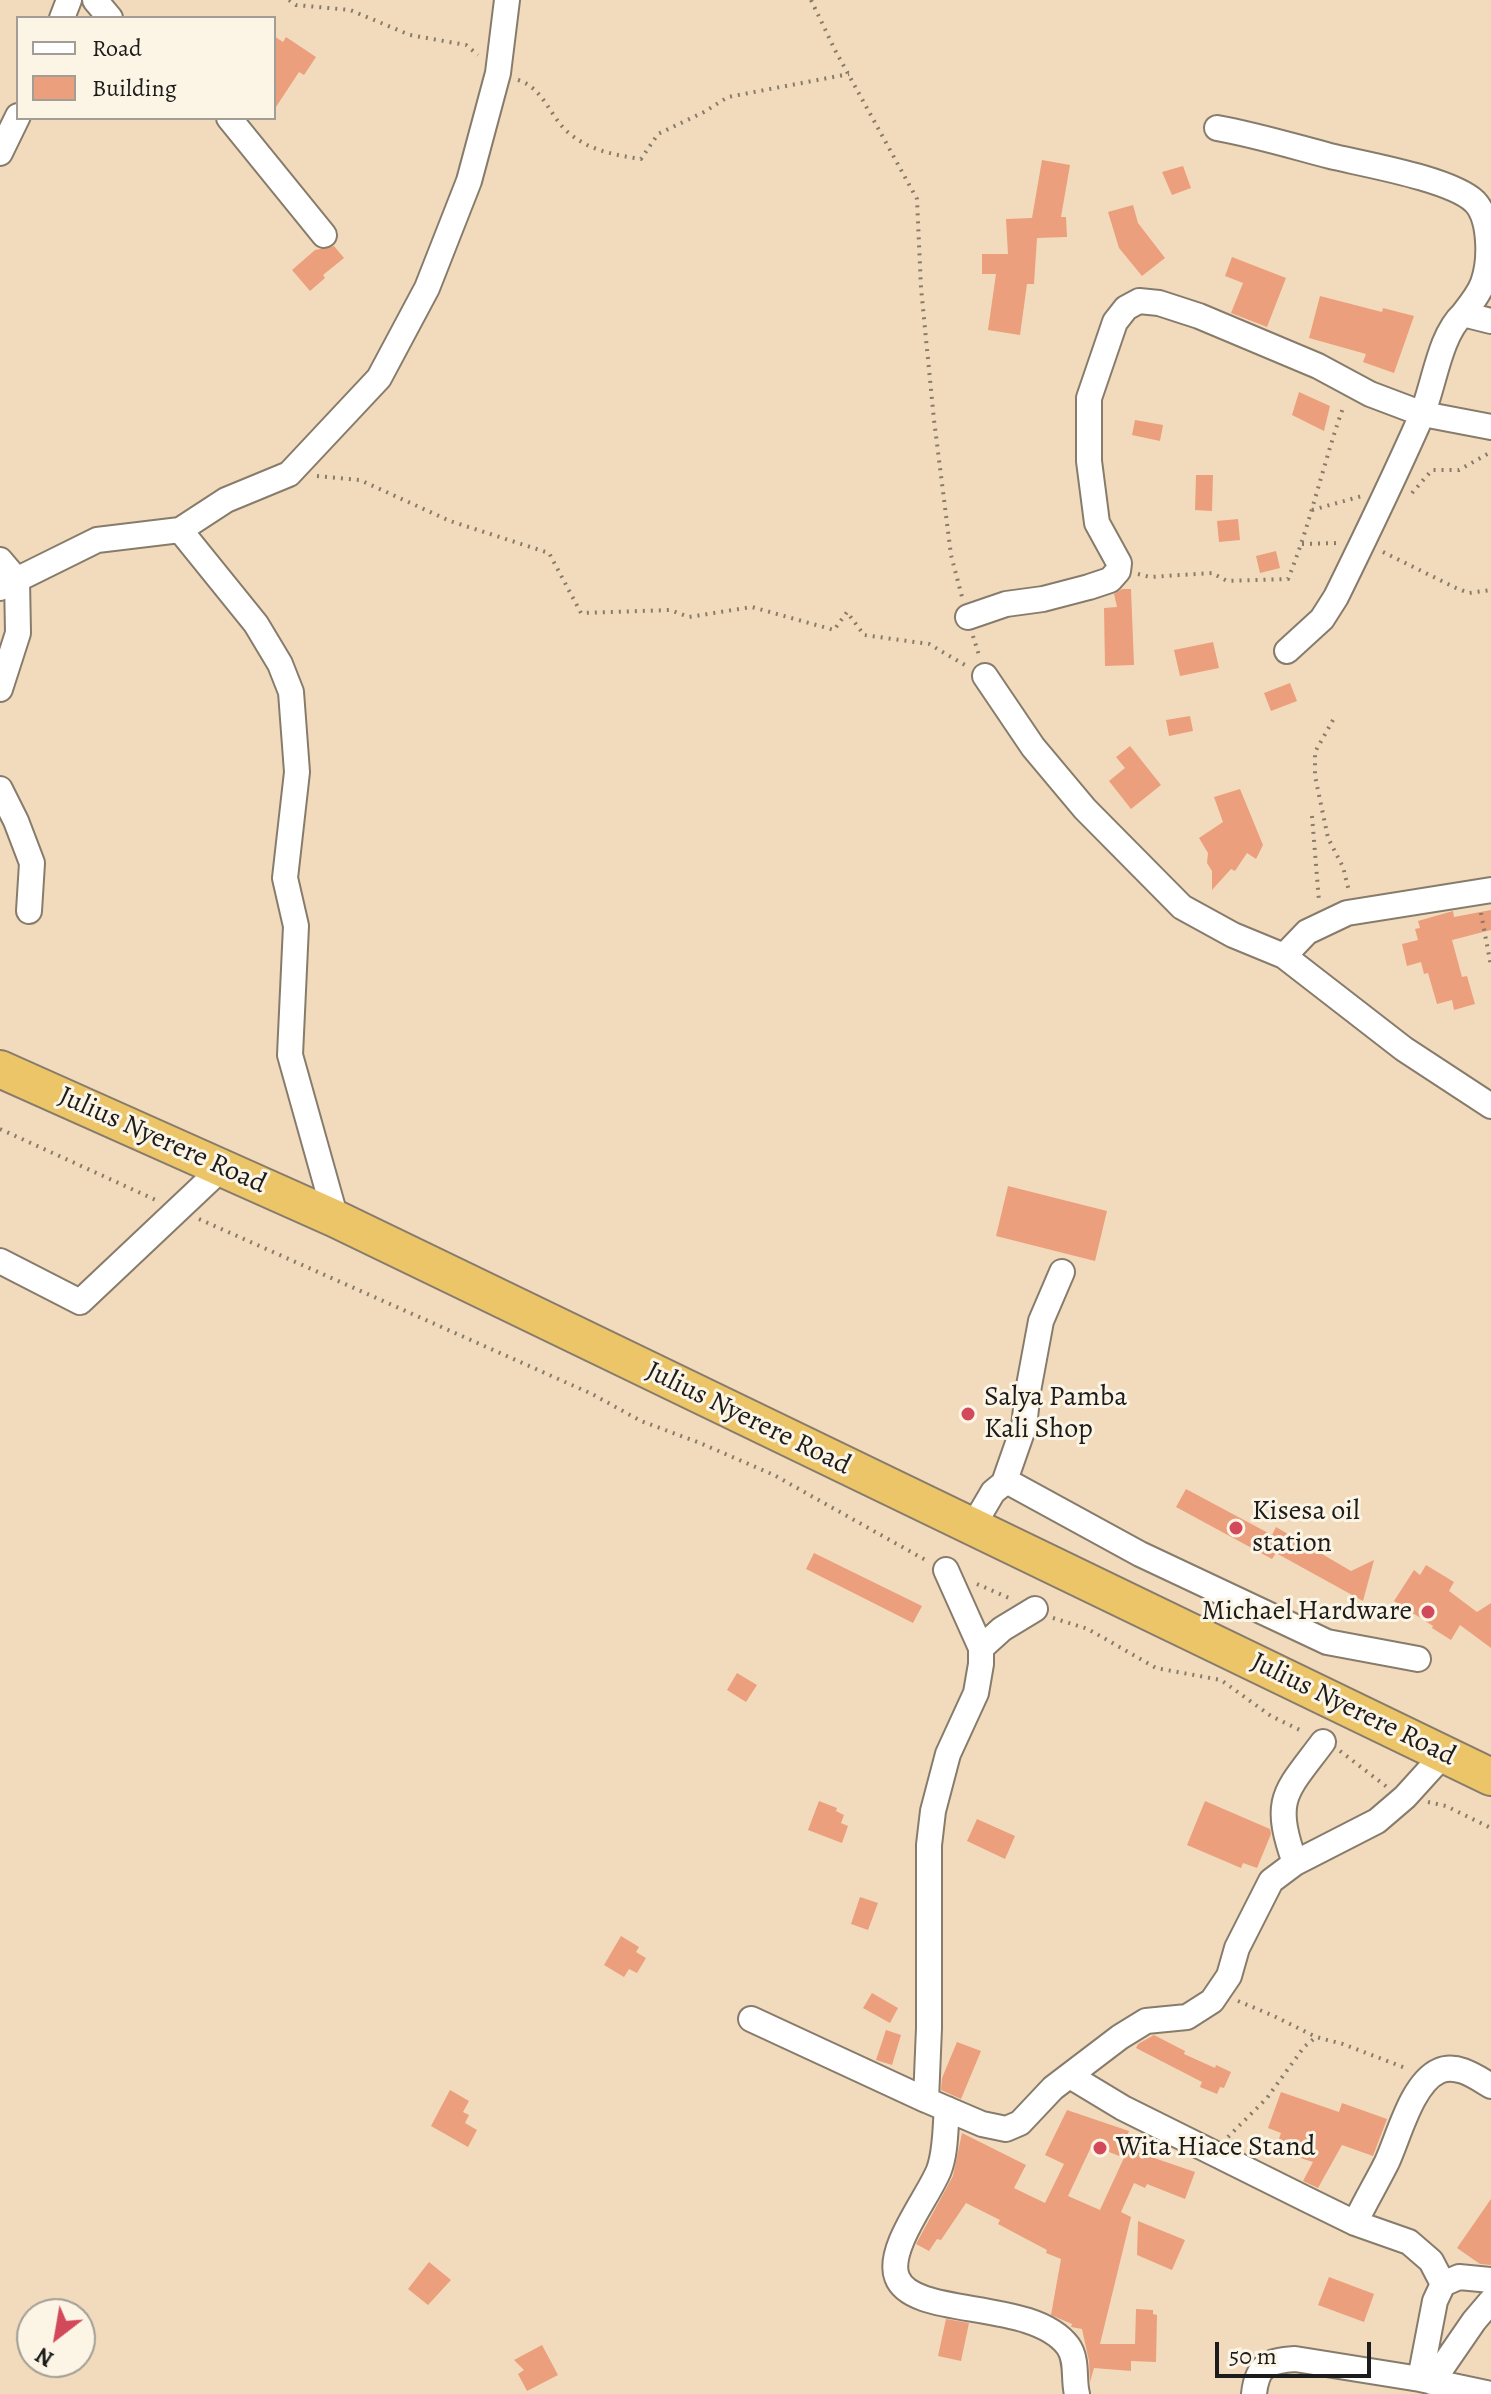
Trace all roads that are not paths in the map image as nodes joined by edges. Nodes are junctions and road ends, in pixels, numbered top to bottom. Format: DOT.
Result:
graph roads {
  1 [pos="95,0"];
  2 [pos="507,0"];
  3 [pos="108,16"];
  4 [pos="16,120"];
  5 [pos="231,120"];
  6 [pos="1217,128"];
  7 [pos="0,153"];
  8 [pos="324,235"];
  9 [pos="1463,314"];
  10 [pos="1491,321"];
  11 [pos="1423,414"];
  12 [pos="1491,427"];
  13 [pos="180,530"];
  14 [pos="0,560"];
  15 [pos="8,584"];
  16 [pos="968,617"];
  17 [pos="1287,651"];
  18 [pos="985,676"];
  19 [pos="0,689"];
  20 [pos="0,789"];
  21 [pos="1484,891"];
  22 [pos="29,911"];
  23 [pos="1284,956"];
  24 [pos="0,1069"];
  25 [pos="1491,1106"];
  26 [pos="222,1168"];
  27 [pos="336,1219"];
  28 [pos="0,1261"];
  29 [pos="1062,1272"];
  30 [pos="1004,1483"];
  31 [pos="973,1526"];
  32 [pos="946,1570"];
  33 [pos="1035,1609"];
  34 [pos="981,1648"];
  35 [pos="1418,1659"];
  36 [pos="1323,1742"];
  37 [pos="1444,1754"];
  38 [pos="1491,1777"];
  39 [pos="1295,1863"];
  40 [pos="751,2019"];
  41 [pos="1070,2076"];
  42 [pos="1491,2086"];
  43 [pos="936,2104"];
  44 [pos="1355,2223"];
  45 [pos="1491,2280"];
  46 [pos="1443,2284"];
  47 [pos="1491,2301"];
  48 [pos="1426,2380"];
  49 [pos="1077,2394"];
  50 [pos="1254,2394"];
  51 [pos="1491,2394"];
  1 -- 3 [label="street"];
  2 -- 13 [label="street"];
  4 -- 7 [label="street"];
  5 -- 8 [label="street"];
  6 -- 9 [label="street"];
  9 -- 10 [label="street"];
  9 -- 11 [label="street"];
  11 -- 12 [label="street"];
  11 -- 16 [label="street"];
  11 -- 17 [label="street"];
  13 -- 15 [label="street"];
  13 -- 27 [label="street"];
  14 -- 15 [label="street"];
  15 -- 19 [label="street"];
  18 -- 23 [label="street"];
  20 -- 22 [label="street"];
  21 -- 23 [label="street"];
  23 -- 25 [label="street"];
  24 -- 26 [label="highway, Julius Nyerere Road"];
  26 -- 27 [label="highway, Julius Nyerere Road"];
  26 -- 28 [label="street"];
  27 -- 31 [label="highway, Julius Nyerere Road"];
  29 -- 30 [label="street"];
  30 -- 31 [label="street"];
  30 -- 35 [label="street"];
  31 -- 37 [label="highway, Julius Nyerere Road"];
  32 -- 34 [label="street"];
  33 -- 34 [label="street"];
  34 -- 43 [label="street"];
  36 -- 39 [label="street"];
  37 -- 38 [label="highway, Julius Nyerere Road"];
  37 -- 39 [label="street"];
  39 -- 41 [label="street"];
  40 -- 43 [label="street"];
  41 -- 43 [label="street"];
  41 -- 44 [label="street"];
  42 -- 44 [label="street"];
  43 -- 49 [label="street"];
  44 -- 46 [label="street"];
  45 -- 46 [label="street"];
  46 -- 48 [label="street"];
  47 -- 48 [label="street"];
  48 -- 50 [label="street"];
  48 -- 51 [label="street"];
}
